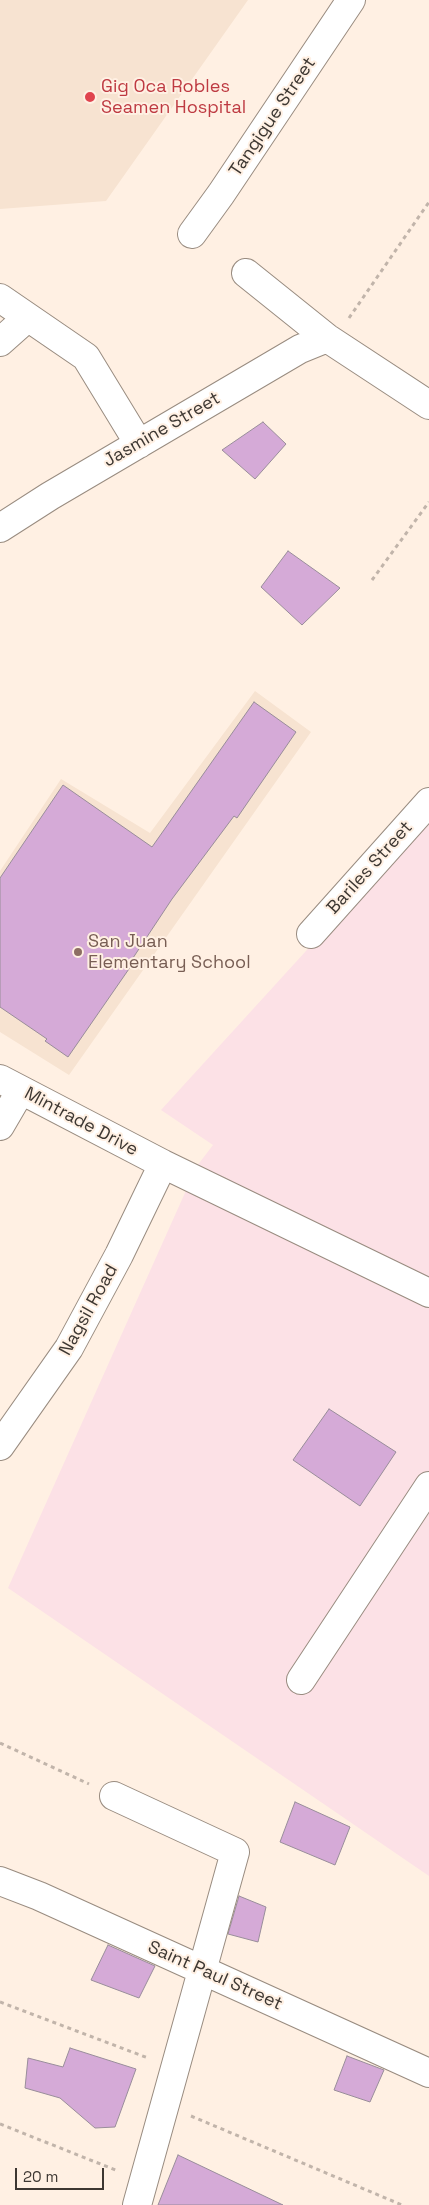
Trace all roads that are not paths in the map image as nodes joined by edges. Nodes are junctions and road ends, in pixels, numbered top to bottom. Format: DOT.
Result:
graph roads {
  1 [pos="351,0"];
  2 [pos="192,234"];
  3 [pos="246,272"];
  4 [pos="0,298"];
  5 [pos="27,318"];
  6 [pos="327,338"];
  7 [pos="0,342"];
  8 [pos="429,405"];
  9 [pos="139,444"];
  10 [pos="0,528"];
  11 [pos="429,802"];
  12 [pos="311,934"];
  13 [pos="10,1085"];
  14 [pos="0,1126"];
  15 [pos="163,1164"];
  16 [pos="429,1293"];
  17 [pos="0,1446"];
  18 [pos="429,1486"];
  19 [pos="300,1680"];
  20 [pos="114,1796"];
  21 [pos="0,1881"];
  22 [pos="201,1969"];
  23 [pos="429,2073"];
  24 [pos="141,2193"];
  1 -- 2 [label="street, Tangigue Street"];
  3 -- 6 [label="street"];
  4 -- 5 [label="street"];
  5 -- 7 [label="street"];
  5 -- 9 [label="street"];
  6 -- 8 [label="street"];
  6 -- 9 [label="street, Jasmine Street"];
  9 -- 10 [label="street, Jasmine Street"];
  11 -- 12 [label="street, Bariles Street"];
  13 -- 14 [label="street"];
  13 -- 15 [label="street, Mintrade Drive"];
  15 -- 16 [label="street, Mintrade Drive"];
  15 -- 17 [label="street, Nagsil Road"];
  18 -- 19 [label="street"];
  20 -- 22 [label="street"];
  21 -- 22 [label="street, Saint Paul Street"];
  22 -- 23 [label="street, Saint Paul Street"];
  22 -- 24 [label="street"];
}
